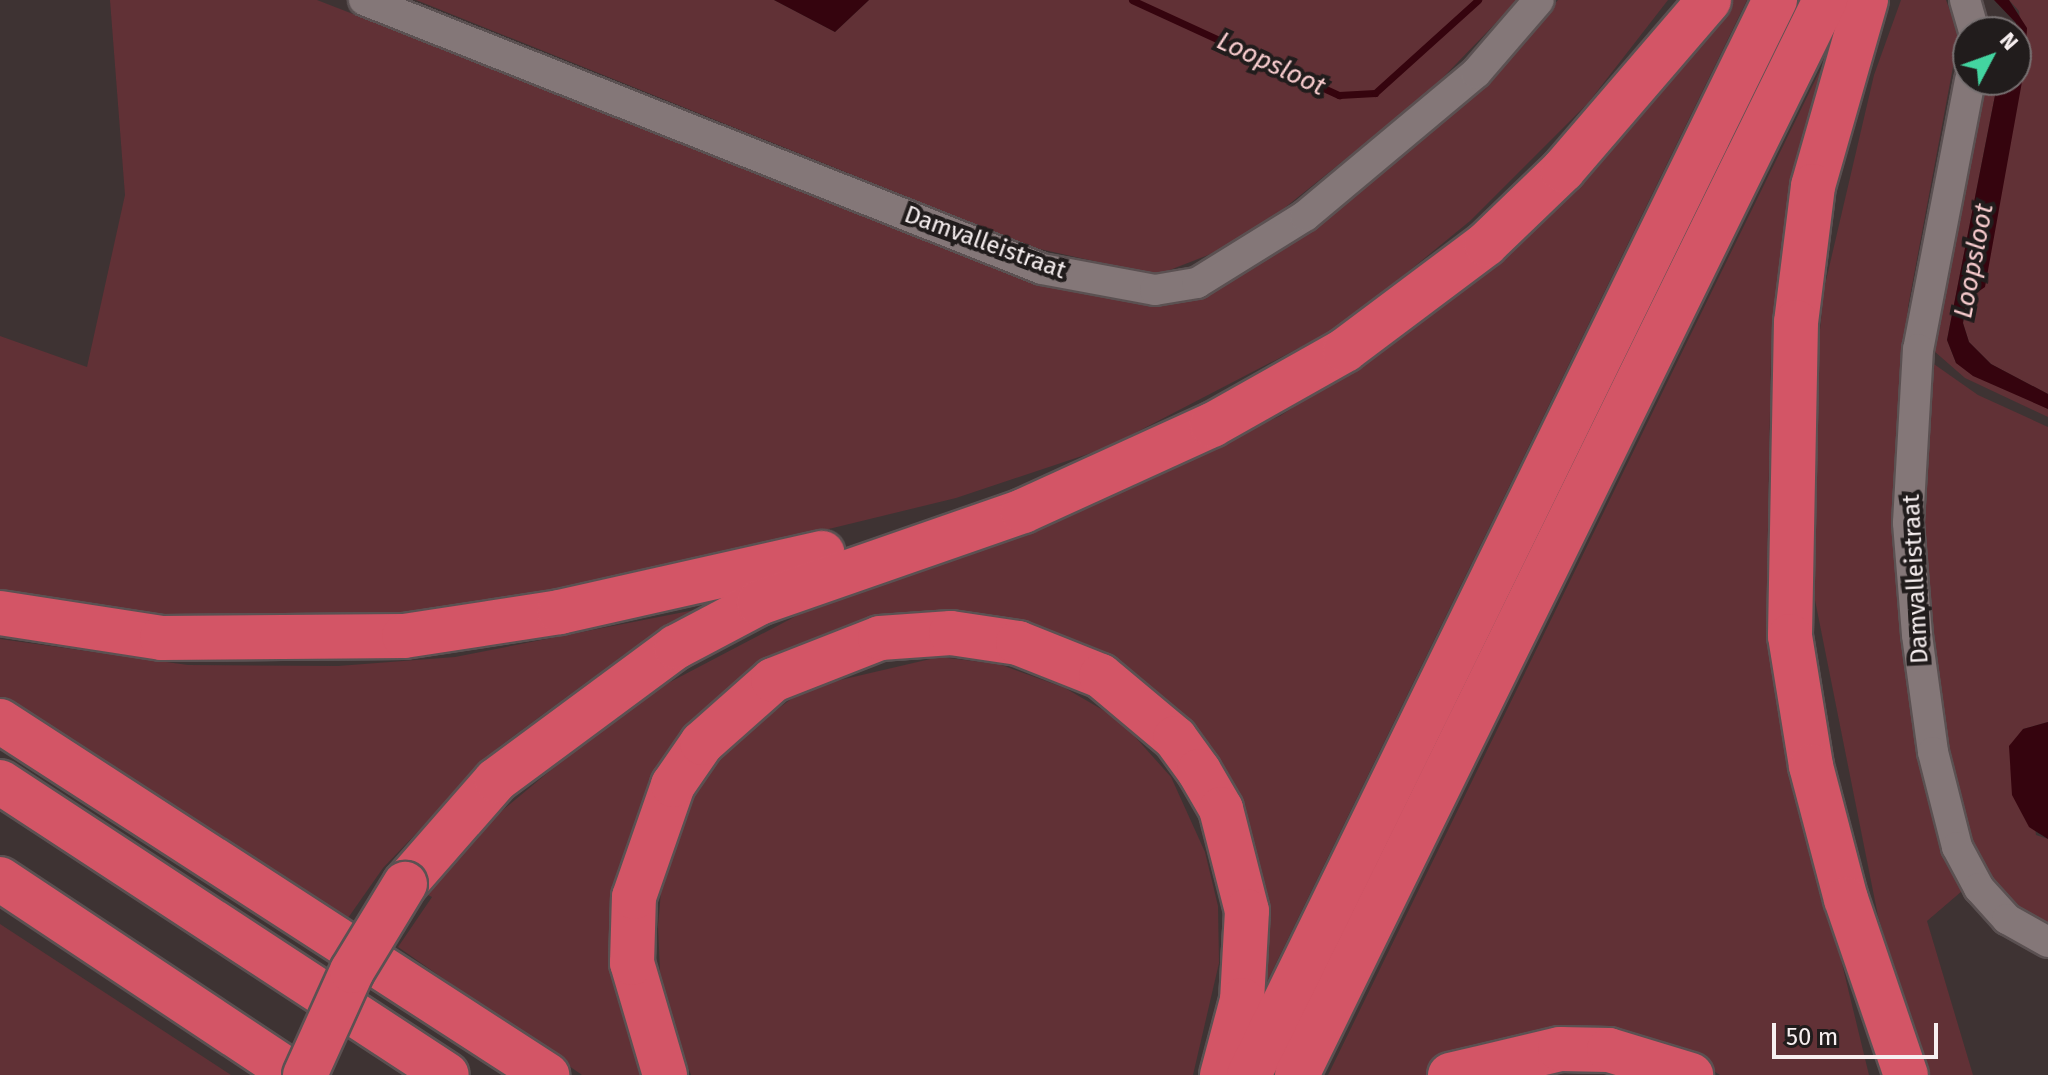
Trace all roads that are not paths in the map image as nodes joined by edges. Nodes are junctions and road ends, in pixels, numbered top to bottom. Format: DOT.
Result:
graph roads {
  1 [pos="364,0"];
  2 [pos="1539,0"];
  3 [pos="1709,0"];
  4 [pos="1775,0"];
  5 [pos="1825,0"];
  6 [pos="1866,0"];
  7 [pos="1967,96"];
  8 [pos="1064,489"];
  9 [pos="0,613"];
  10 [pos="0,721"];
  11 [pos="0,782"];
  12 [pos="0,879"];
  13 [pos="1851,919"];
  14 [pos="2048,942"];
  15 [pos="295,1075"];
  16 [pos="305,1075"];
  17 [pos="447,1075"];
  18 [pos="547,1075"];
  19 [pos="665,1075"];
  20 [pos="1222,1075"];
  21 [pos="1249,1075"];
  22 [pos="1297,1075"];
  23 [pos="1450,1075"];
  24 [pos="1691,1075"];
  25 [pos="1885,1075"];
  26 [pos="1906,1075"];
  1 -- 2 [label="street, Damvalleistraat"];
  3 -- 8 [label="highway"];
  4 -- 21 [label="highway"];
  5 -- 22 [label="highway"];
  6 -- 13 [label="highway"];
  7 -- 14 [label="street, Damvalleistraat"];
  8 -- 9 [label="highway"];
  8 -- 16 [label="highway, bridge"];
  10 -- 18 [label="highway"];
  11 -- 17 [label="highway"];
  12 -- 15 [label="highway"];
  13 -- 25 [label="highway"];
  13 -- 26 [label="highway"];
  19 -- 20 [label="highway"];
  23 -- 24 [label="highway"];
}
